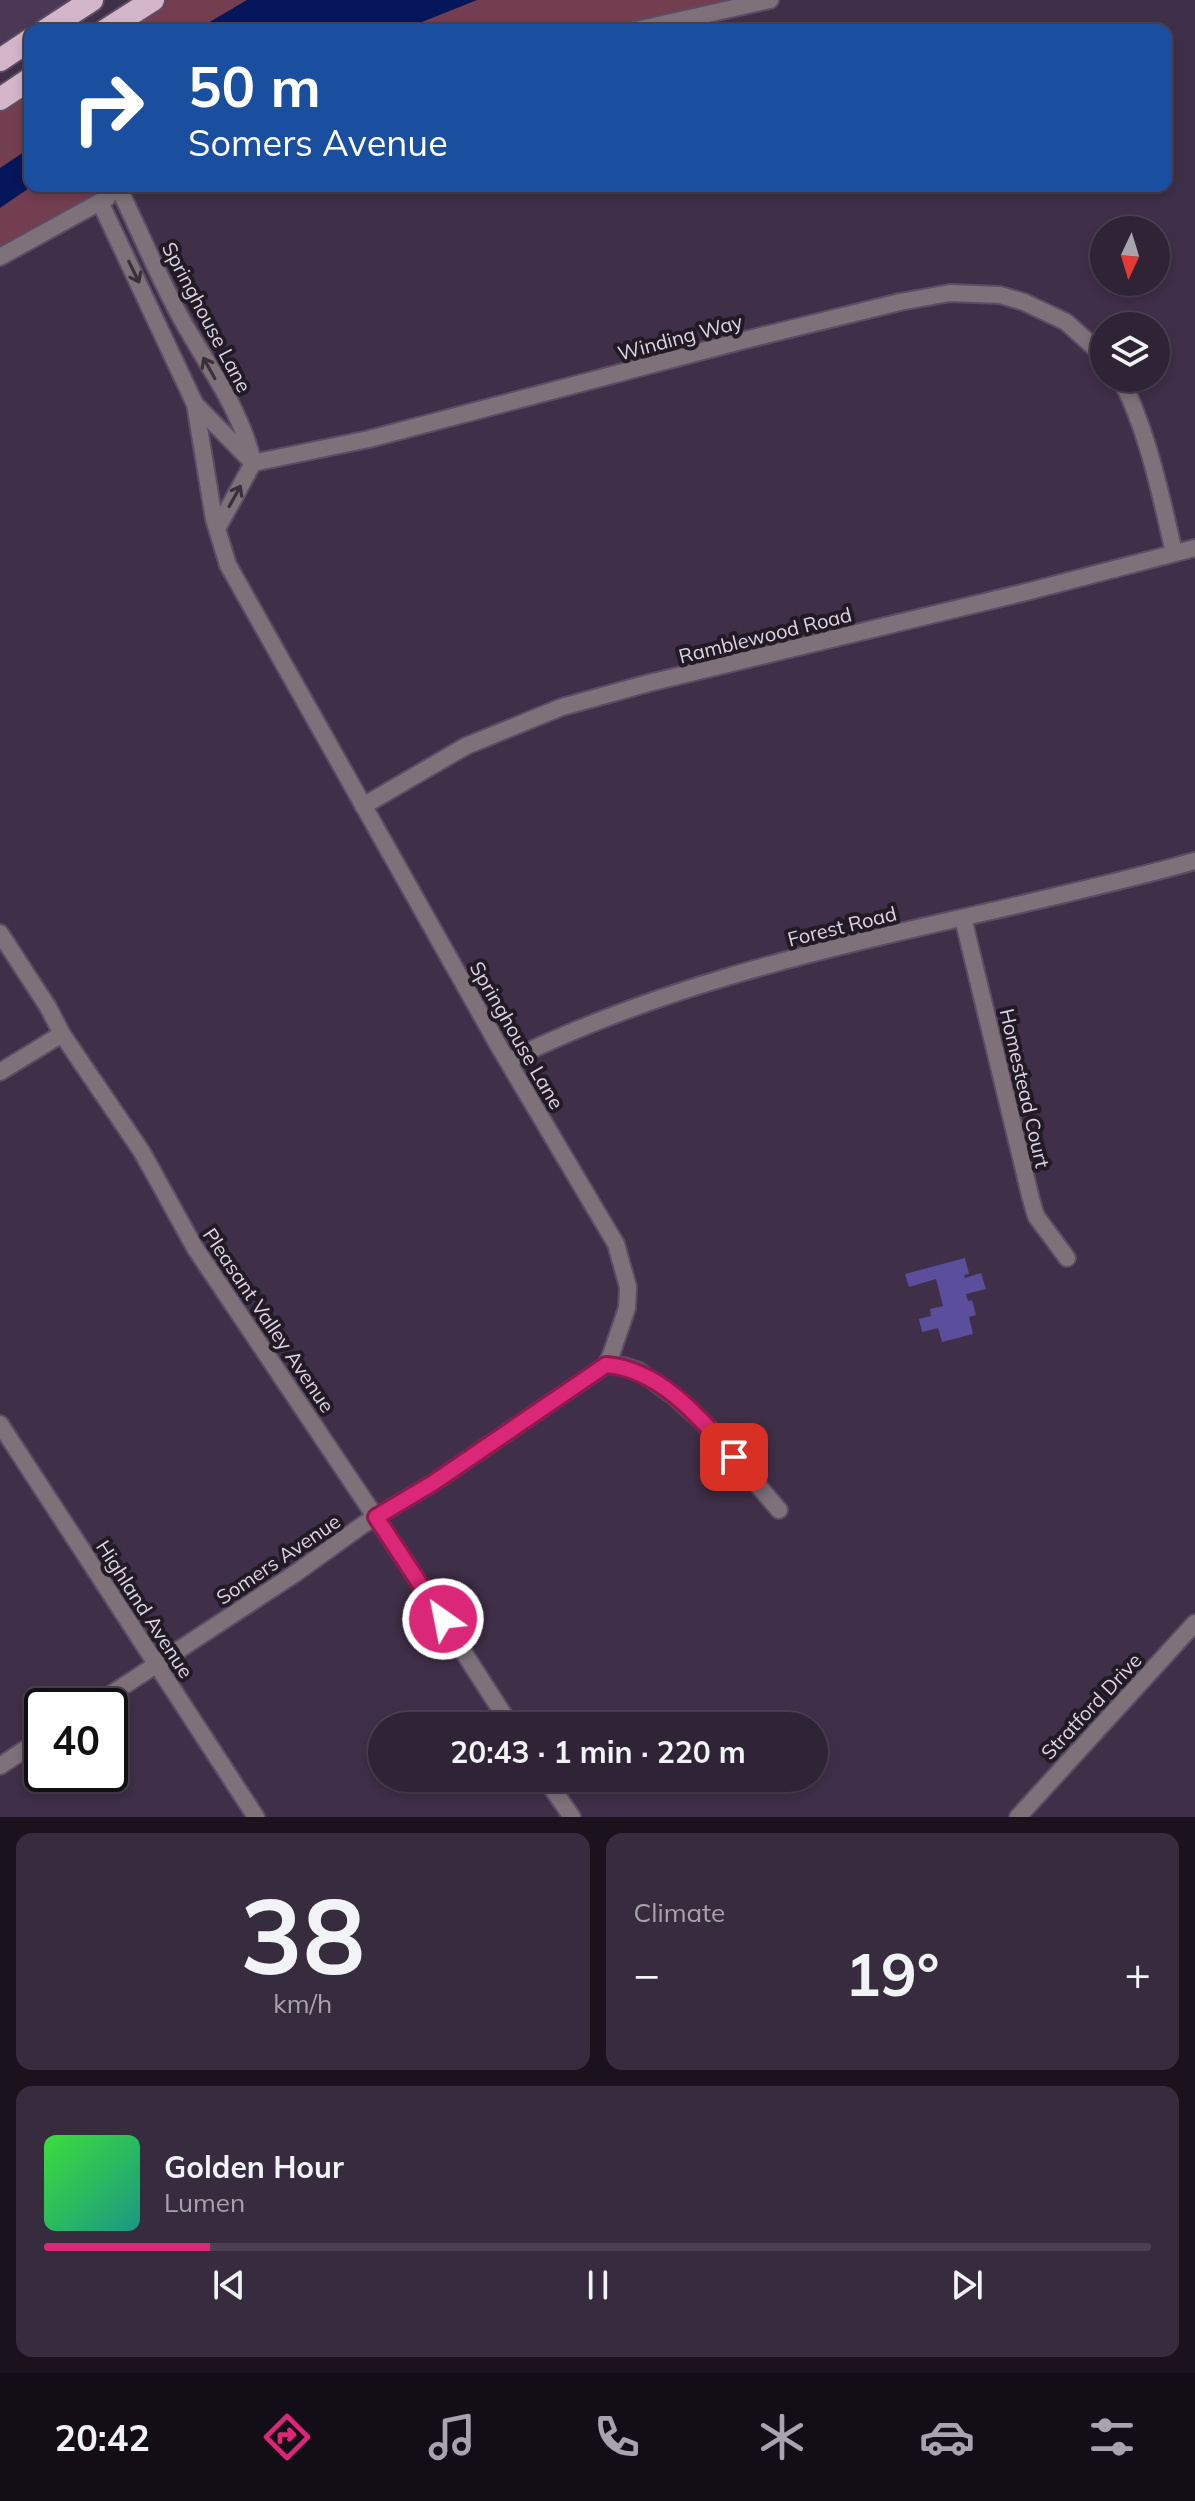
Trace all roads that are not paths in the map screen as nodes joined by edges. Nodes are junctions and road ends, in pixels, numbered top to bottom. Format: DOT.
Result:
graph roads {
  1 [pos="92,0"];
  2 [pos="153,0"];
  3 [pos="770,0"];
  4 [pos="55,24"];
  5 [pos="115,24"];
  6 [pos="663,24"];
  7 [pos="24,44"];
  8 [pos="0,60"];
  9 [pos="24,83"];
  10 [pos="0,99"];
  11 [pos="118,192"];
  12 [pos="127,192"];
  13 [pos="100,202"];
  14 [pos="0,257"];
  15 [pos="1090,343"];
  16 [pos="1127,392"];
  17 [pos="195,404"];
  18 [pos="253,463"];
  19 [pos="217,529"];
  20 [pos="1195,548"];
  21 [pos="1174,553"];
  22 [pos="363,806"];
  23 [pos="1195,861"];
  24 [pos="963,918"];
  25 [pos="0,933"];
  26 [pos="62,1034"];
  27 [pos="508,1061"];
  28 [pos="0,1072"];
  29 [pos="1067,1258"];
  30 [pos="606,1365"];
  31 [pos="0,1424"];
  32 [pos="779,1510"];
  33 [pos="376,1517"];
  34 [pos="1195,1623"];
  35 [pos="157,1664"];
  36 [pos="120,1688"];
  37 [pos="502,1712"];
  38 [pos="24,1750"];
  39 [pos="0,1766"];
  40 [pos="555,1792"];
  41 [pos="256,1817"];
  42 [pos="572,1817"];
  43 [pos="1018,1817"];
  1 -- 4 [label="highway"];
  2 -- 5 [label="highway"];
  3 -- 6 [label="street"];
  7 -- 8 [label="highway"];
  9 -- 10 [label="highway"];
  11 -- 13 [label="street"];
  18 -- 12 [label="street, Springhouse Lane, one-way"];
  13 -- 14 [label="street"];
  13 -- 17 [label="street, Springhouse Lane, one-way"];
  15 -- 18 [label="street, Winding Way"];
  16 -- 21 [label="street"];
  17 -- 18 [label="street, Springhouse Lane"];
  17 -- 19 [label="street, Springhouse Lane"];
  19 -- 18 [label="street, one-way"];
  19 -- 22 [label="street, Springhouse Lane"];
  20 -- 21 [label="street, Ramblewood Road"];
  21 -- 22 [label="street, Ramblewood Road"];
  22 -- 27 [label="street, Springhouse Lane"];
  23 -- 24 [label="street, Forest Road"];
  24 -- 27 [label="street, Forest Road"];
  24 -- 29 [label="street, Homestead Court"];
  25 -- 26 [label="street, Pleasant Valley Avenue"];
  26 -- 28 [label="street"];
  26 -- 33 [label="street, Pleasant Valley Avenue"];
  27 -- 30 [label="street, Springhouse Lane"];
  30 -- 32 [label="street"];
  30 -- 33 [label="street, Somers Avenue"];
  31 -- 35 [label="street, Highland Avenue"];
  33 -- 35 [label="street, Somers Avenue"];
  33 -- 37 [label="street, Pleasant Valley Avenue"];
  34 -- 43 [label="street, Stratford Drive"];
  35 -- 36 [label="street, Somers Avenue"];
  35 -- 41 [label="street, Highland Avenue"];
  38 -- 39 [label="street"];
  40 -- 42 [label="street"];
}
